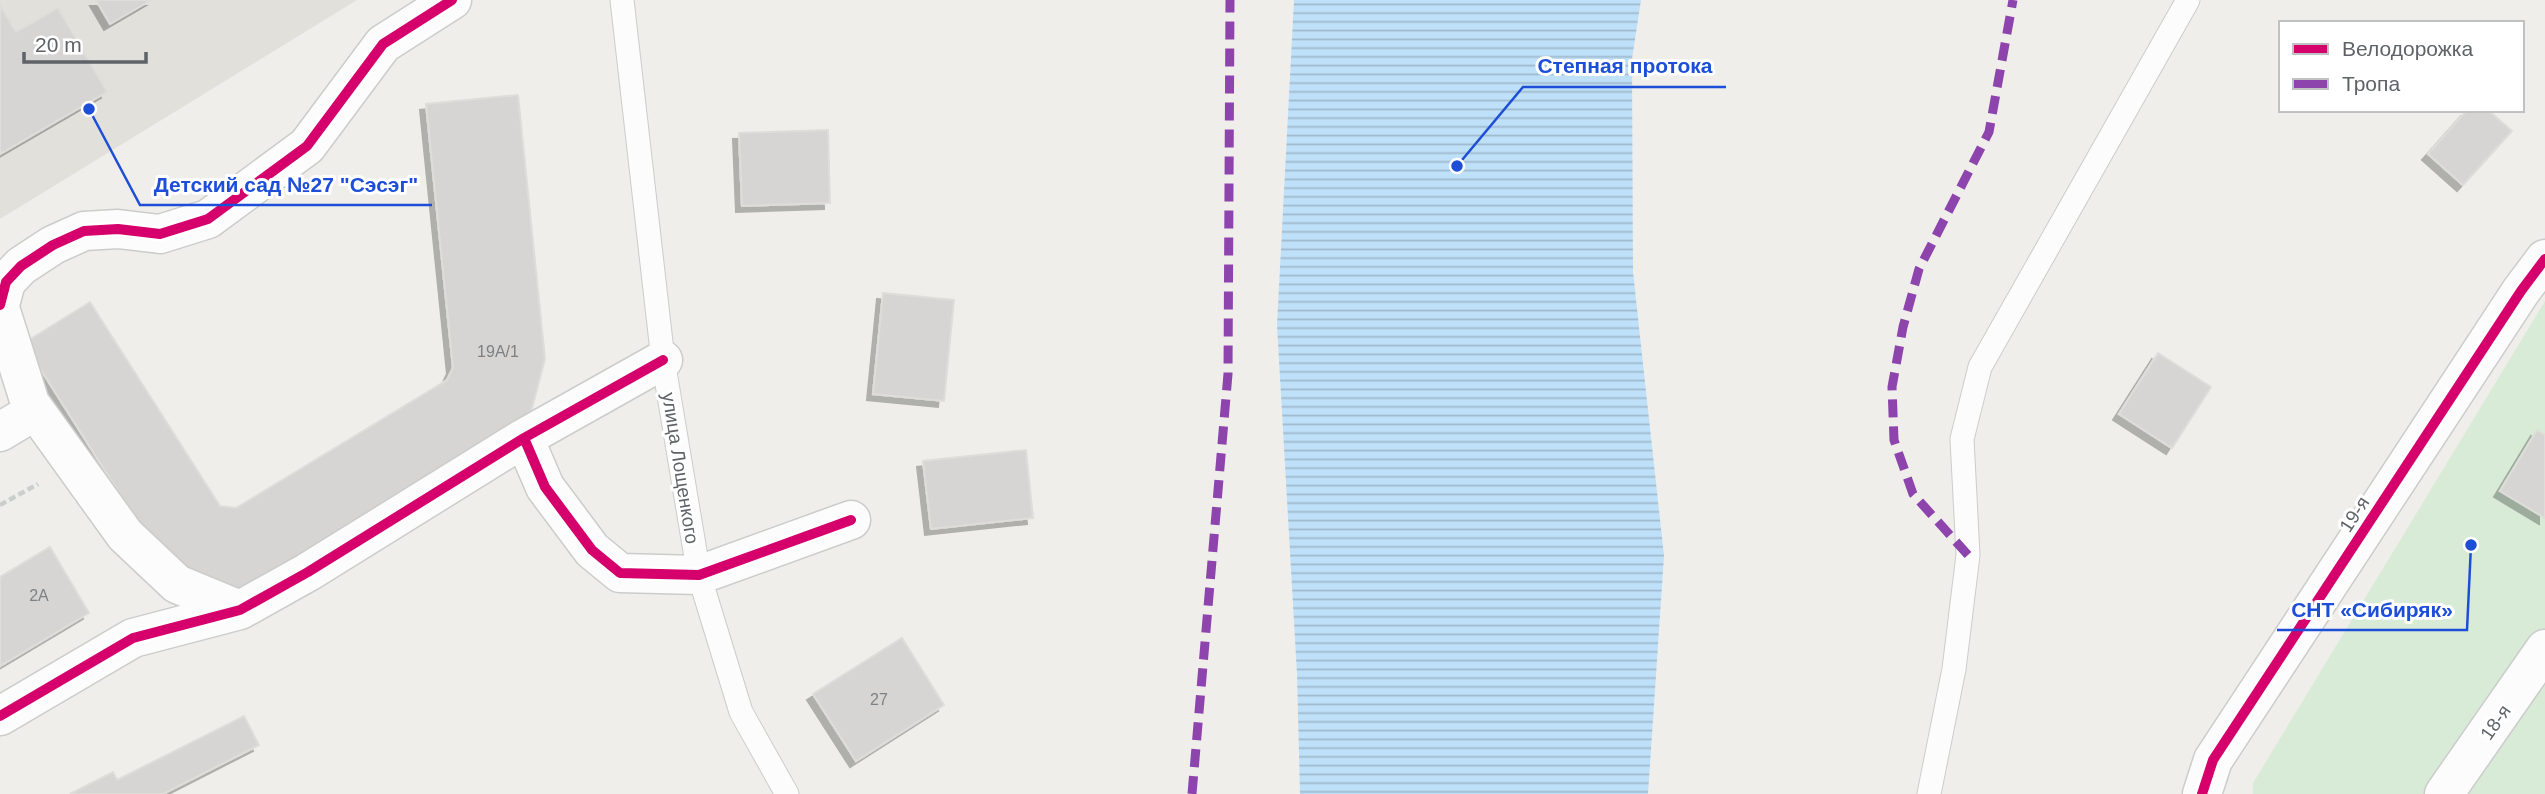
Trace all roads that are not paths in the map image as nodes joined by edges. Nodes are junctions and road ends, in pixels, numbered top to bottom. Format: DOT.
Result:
graph roads {
  1 [pos="452,0"];
  2 [pos="622,0"];
  3 [pos="2188,0"];
  4 [pos="2545,259"];
  5 [pos="0,306"];
  6 [pos="663,360"];
  7 [pos="35,411"];
  8 [pos="0,432"];
  9 [pos="524,438"];
  10 [pos="850,520"];
  11 [pos="699,575"];
  12 [pos="240,610"];
  13 [pos="2545,649"];
  14 [pos="0,716"];
  15 [pos="787,794"];
  16 [pos="1928,794"];
  17 [pos="2202,794"];
  18 [pos="2444,794"];
  1 -- 5 [label="street"];
  2 -- 6 [label="lane, улица Лощенкого"];
  3 -- 16 [label="lane"];
  4 -- 17 [label="street, 19-я"];
  5 -- 7 [label="street"];
  6 -- 9 [label="street"];
  6 -- 11 [label="lane, улица Лощенкого"];
  7 -- 8 [label="street"];
  7 -- 12 [label="street"];
  9 -- 11 [label="street"];
  9 -- 12 [label="street"];
  10 -- 11 [label="street"];
  11 -- 15 [label="lane, улица Лощенкого"];
  12 -- 14 [label="street"];
  13 -- 18 [label="street, 18-я"];
}
